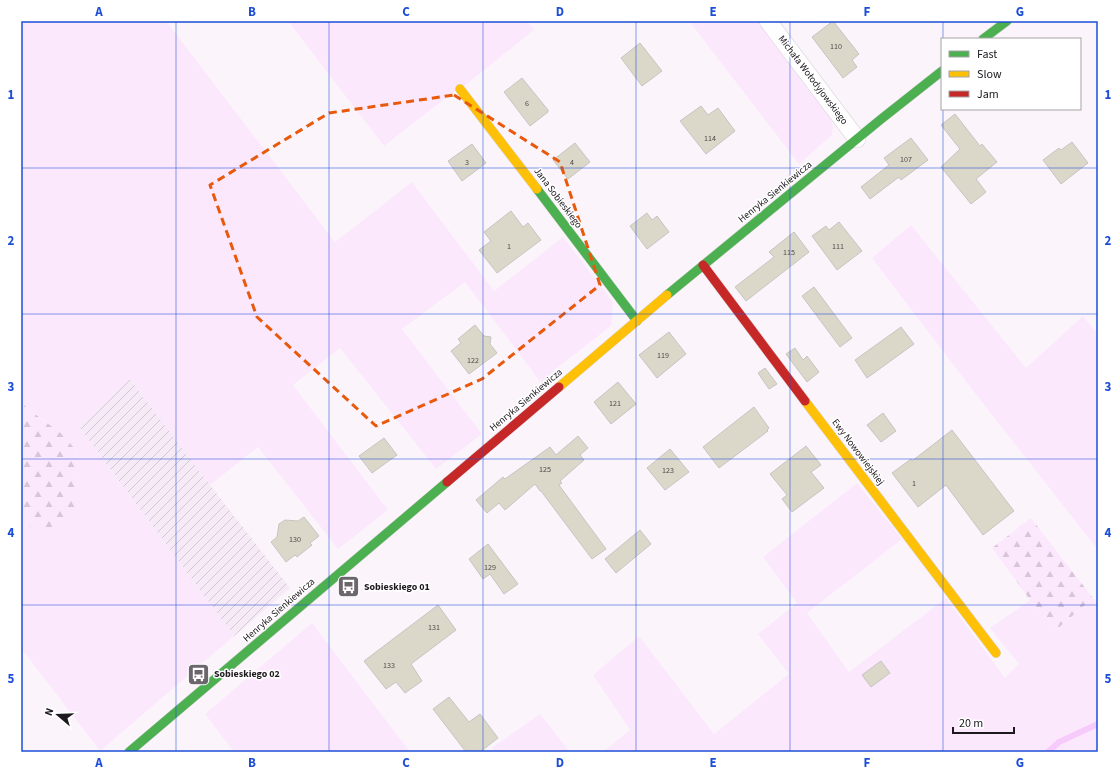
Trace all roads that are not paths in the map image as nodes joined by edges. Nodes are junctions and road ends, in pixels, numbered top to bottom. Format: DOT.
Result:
graph roads {
  1 [pos="768,21"];
  2 [pos="1006,21"];
  3 [pos="985,38"];
  4 [pos="941,72"];
  5 [pos="460,89"];
  6 [pos="857,139"];
  7 [pos="703,265"];
  8 [pos="637,320"];
  9 [pos="996,652"];
  10 [pos="129,752"];
  1 -- 6 [label="street, Michała Wołodyjowskiego"];
  2 -- 3 [label="street"];
  4 -- 6 [label="street, Henryka Sienkiewicza"];
  5 -- 8 [label="street, Jana Sobieskiego"];
  6 -- 7 [label="street, Henryka Sienkiewicza"];
  7 -- 8 [label="street, Henryka Sienkiewicza"];
  7 -- 9 [label="street, Ewy Nowowiejskiej"];
  8 -- 10 [label="street, Henryka Sienkiewicza"];
}
